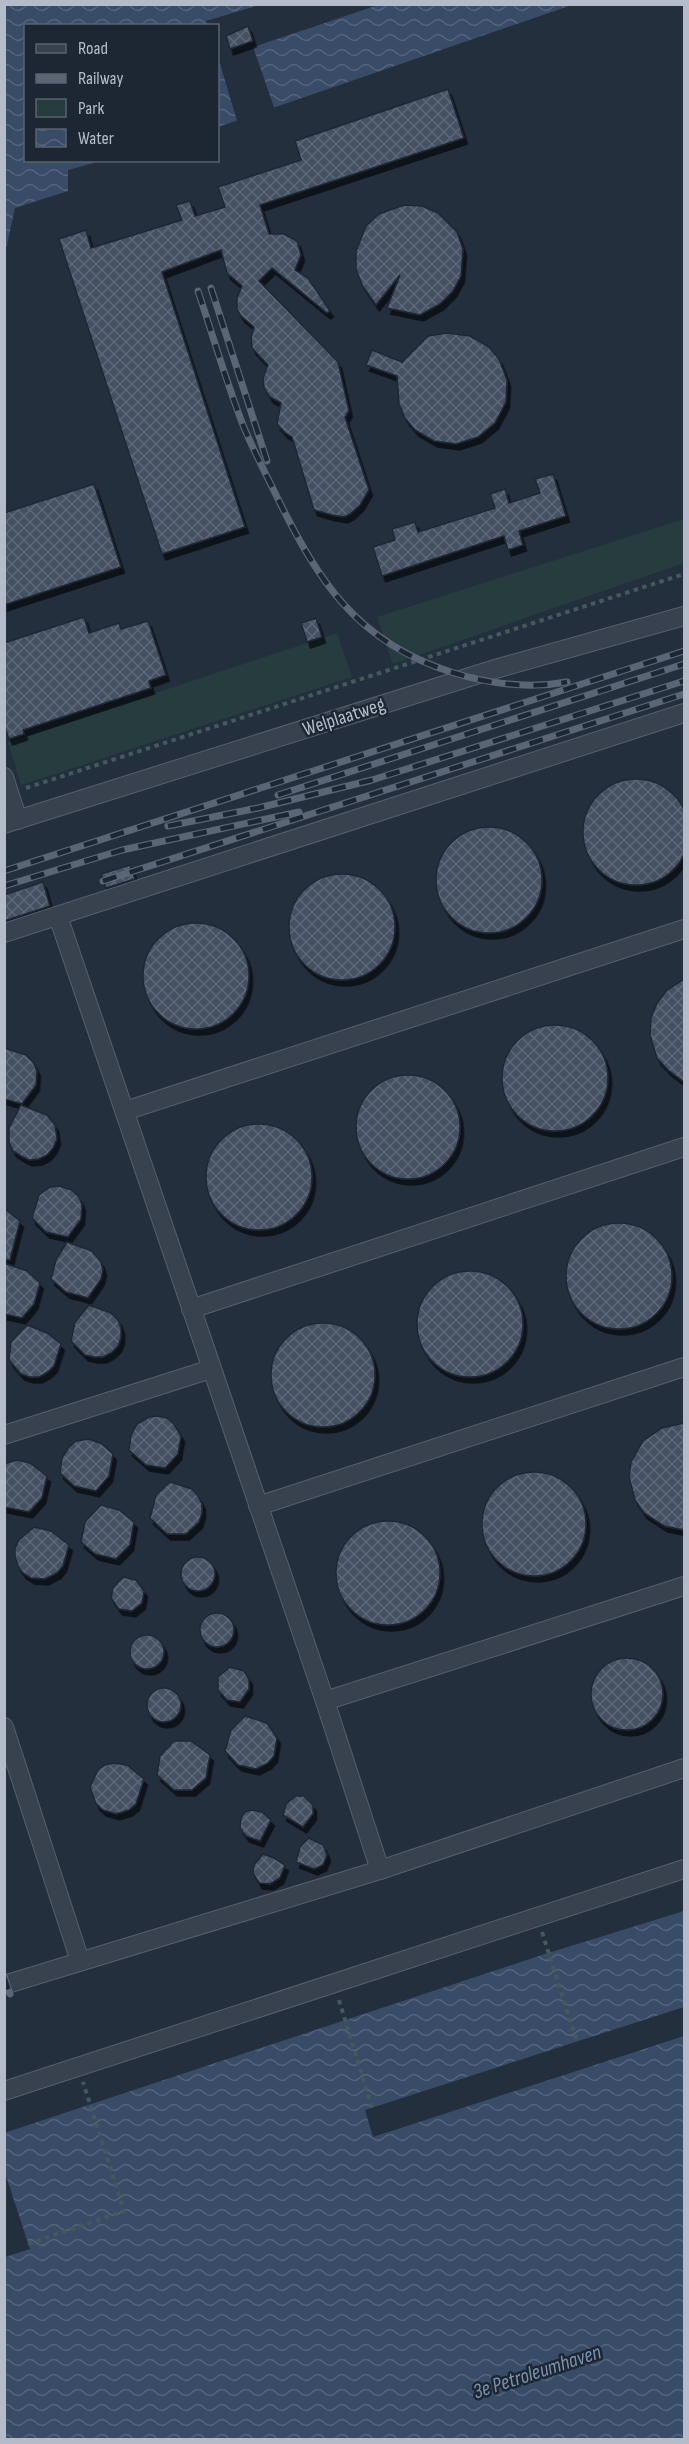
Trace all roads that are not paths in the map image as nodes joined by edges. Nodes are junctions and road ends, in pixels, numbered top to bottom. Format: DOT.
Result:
graph roads {
  1 [pos="684,616"];
  2 [pos="684,713"];
  3 [pos="7,786"];
  4 [pos="11,822"];
  5 [pos="58,916"];
  6 [pos="684,929"];
  7 [pos="4,933"];
  8 [pos="125,1111"];
  9 [pos="684,1147"];
  10 [pos="191,1309"];
  11 [pos="684,1367"];
  12 [pos="211,1369"];
  13 [pos="4,1436"];
  14 [pos="258,1506"];
  15 [pos="684,1586"];
  16 [pos="325,1701"];
  17 [pos="4,1727"];
  18 [pos="684,1768"];
  19 [pos="684,1869"];
  20 [pos="380,1870"];
  21 [pos="80,1961"];
  22 [pos="4,1985"];
  23 [pos="4,2091"];
  1 -- 4 [label="lane, Welplaatweg"];
  2 -- 5 [label="lane"];
  3 -- 4 [label="lane"];
  5 -- 7 [label="lane"];
  5 -- 8 [label="lane"];
  6 -- 8 [label="lane"];
  8 -- 10 [label="lane"];
  9 -- 10 [label="lane"];
  10 -- 12 [label="lane"];
  11 -- 14 [label="lane"];
  12 -- 13 [label="lane"];
  12 -- 14 [label="lane"];
  14 -- 16 [label="lane"];
  15 -- 16 [label="lane"];
  16 -- 20 [label="lane"];
  17 -- 21 [label="lane"];
  18 -- 20 [label="lane"];
  19 -- 23 [label="lane"];
  20 -- 21 [label="lane"];
  21 -- 22 [label="lane"];
}
